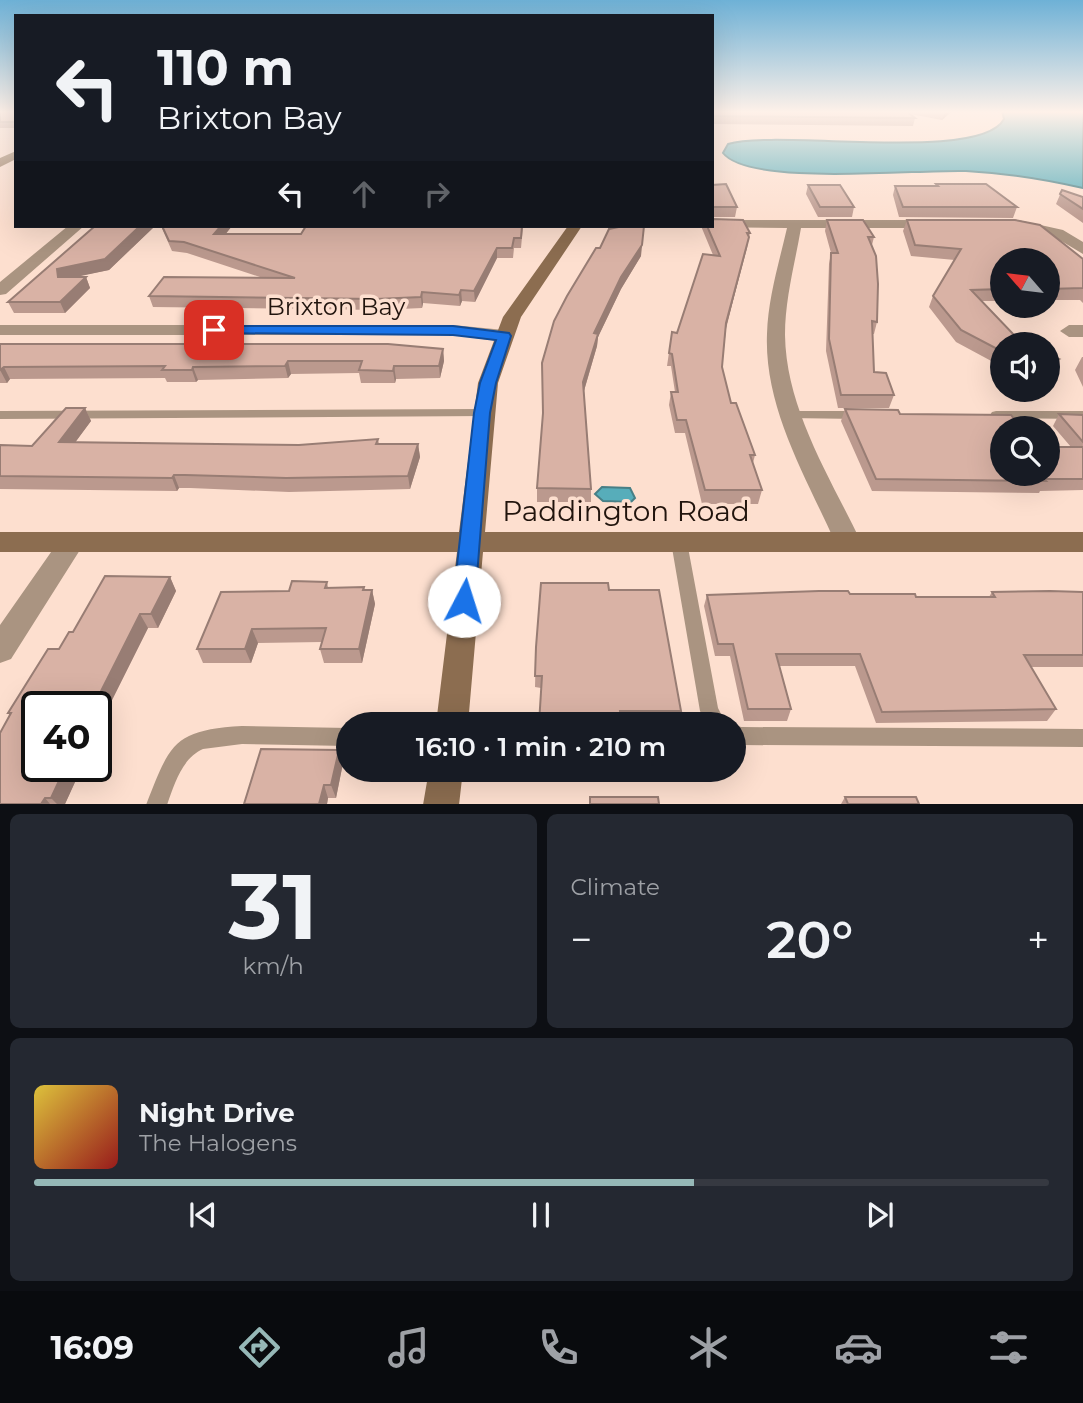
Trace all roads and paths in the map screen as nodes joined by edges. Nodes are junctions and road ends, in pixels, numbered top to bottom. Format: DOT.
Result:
graph roads {
  1 [pos="714,224"];
  2 [pos="795,224"];
  3 [pos="944,224"];
  4 [pos="998,224"];
  5 [pos="75,228"];
  6 [pos="574,228"];
  7 [pos="1083,249"];
  8 [pos="0,290"];
  9 [pos="0,330"];
  10 [pos="504,336"];
  11 [pos="482,413"];
  12 [pos="0,415"];
  13 [pos="793,415"];
  14 [pos="876,415"];
  15 [pos="986,415"];
  16 [pos="1083,415"];
  17 [pos="0,542"];
  18 [pos="72,542"];
  19 [pos="470,542"];
  20 [pos="679,542"];
  21 [pos="848,542"];
  22 [pos="1083,542"];
  23 [pos="0,650"];
  24 [pos="453,712"];
  25 [pos="710,712"];
  26 [pos="746,736"];
  27 [pos="336,737"];
  28 [pos="1083,738"];
  29 [pos="444,782"];
  30 [pos="156,804"];
  31 [pos="441,804"];
  1 -- 2 [label="street"];
  2 -- 3 [label="street"];
  2 -- 13 [label="street"];
  4 -- 7 [label="street"];
  5 -- 8 [label="street"];
  6 -- 10 [label="street"];
  9 -- 10 [label="street, Brixton Bay"];
  10 -- 11 [label="street"];
  11 -- 12 [label="lane"];
  11 -- 19 [label="street"];
  13 -- 14 [label="lane"];
  13 -- 21 [label="street"];
  15 -- 16 [label="lane"];
  17 -- 18 [label="street, Paddington Road"];
  18 -- 19 [label="street, Paddington Road"];
  18 -- 23 [label="street"];
  19 -- 20 [label="street, Paddington Road"];
  19 -- 24 [label="street"];
  20 -- 21 [label="street, Paddington Road"];
  20 -- 25 [label="lane"];
  21 -- 22 [label="street, Paddington Road"];
  26 -- 28 [label="lane"];
  27 -- 30 [label="lane"];
  29 -- 31 [label="street"];
}
